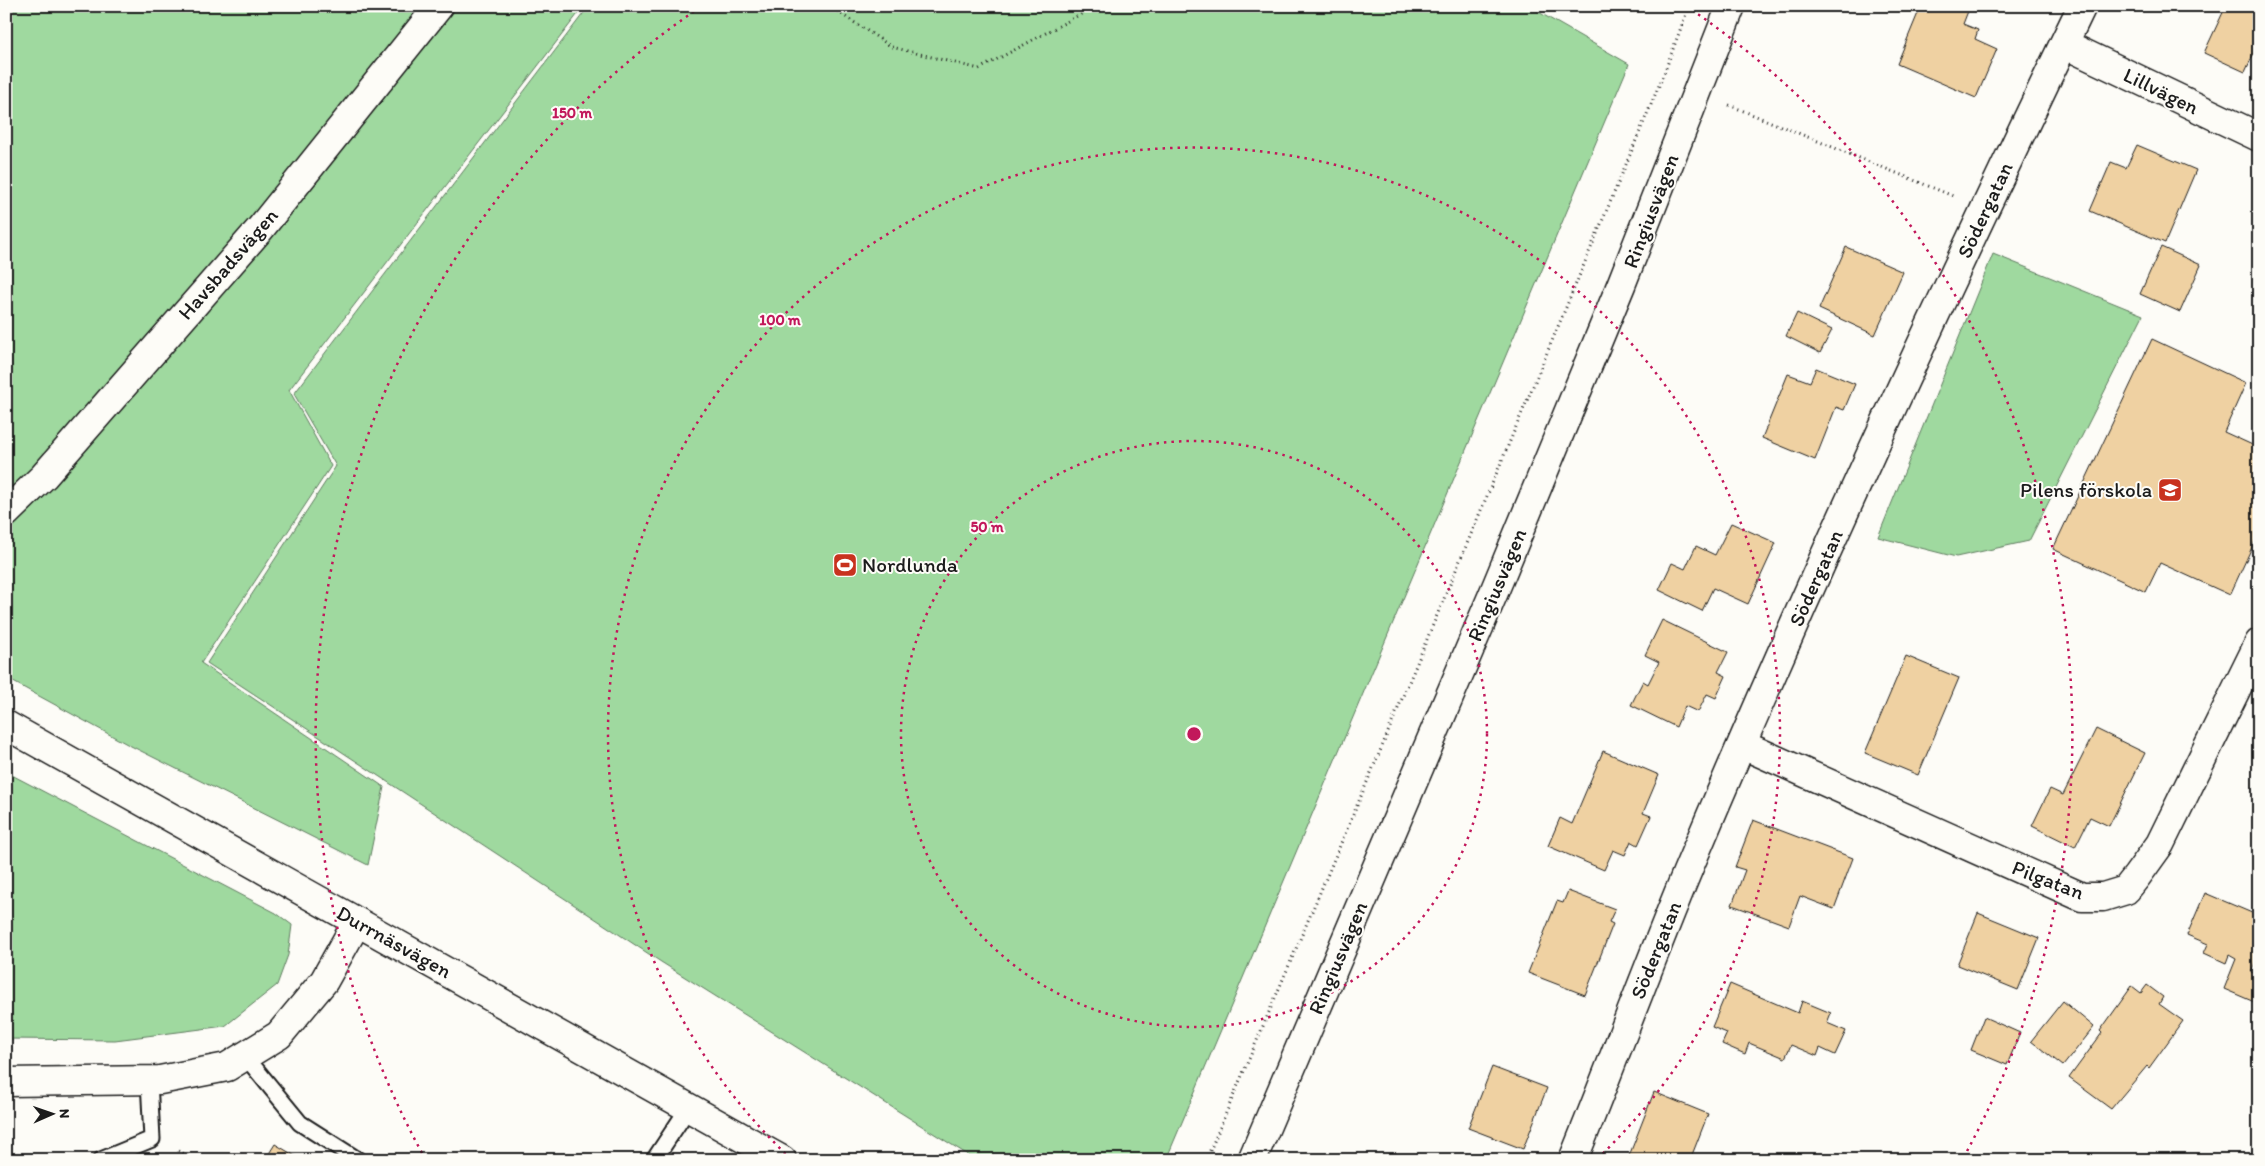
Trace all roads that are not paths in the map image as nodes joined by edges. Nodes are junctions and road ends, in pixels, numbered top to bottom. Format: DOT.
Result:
graph roads {
  1 [pos="439,6"];
  2 [pos="1731,6"];
  3 [pos="2082,6"];
  4 [pos="2064,44"];
  5 [pos="2259,137"];
  6 [pos="6,513"];
  7 [pos="2259,643"];
  8 [pos="6,725"];
  9 [pos="1743,745"];
  10 [pos="357,922"];
  11 [pos="245,1056"];
  12 [pos="149,1080"];
  13 [pos="6,1082"];
  14 [pos="689,1107"];
  15 [pos="101,1160"];
  16 [pos="358,1160"];
  17 [pos="654,1160"];
  18 [pos="782,1160"];
  19 [pos="1252,1160"];
  20 [pos="1573,1160"];
  1 -- 6 [label="street, Havsbadsvägen"];
  2 -- 19 [label="street, Ringiusvägen"];
  3 -- 4 [label="street, Södergatan"];
  4 -- 5 [label="street, Lillvägen"];
  4 -- 9 [label="street, Södergatan"];
  7 -- 9 [label="street, Pilgatan"];
  8 -- 10 [label="street, Durrnäsvägen"];
  9 -- 20 [label="street, Södergatan"];
  10 -- 11 [label="street"];
  10 -- 14 [label="street, Durrnäsvägen"];
  11 -- 12 [label="street"];
  11 -- 16 [label="lane"];
  12 -- 13 [label="street"];
  12 -- 15 [label="lane"];
  14 -- 17 [label="lane"];
  14 -- 18 [label="street, Durrnäsvägen"];
}
